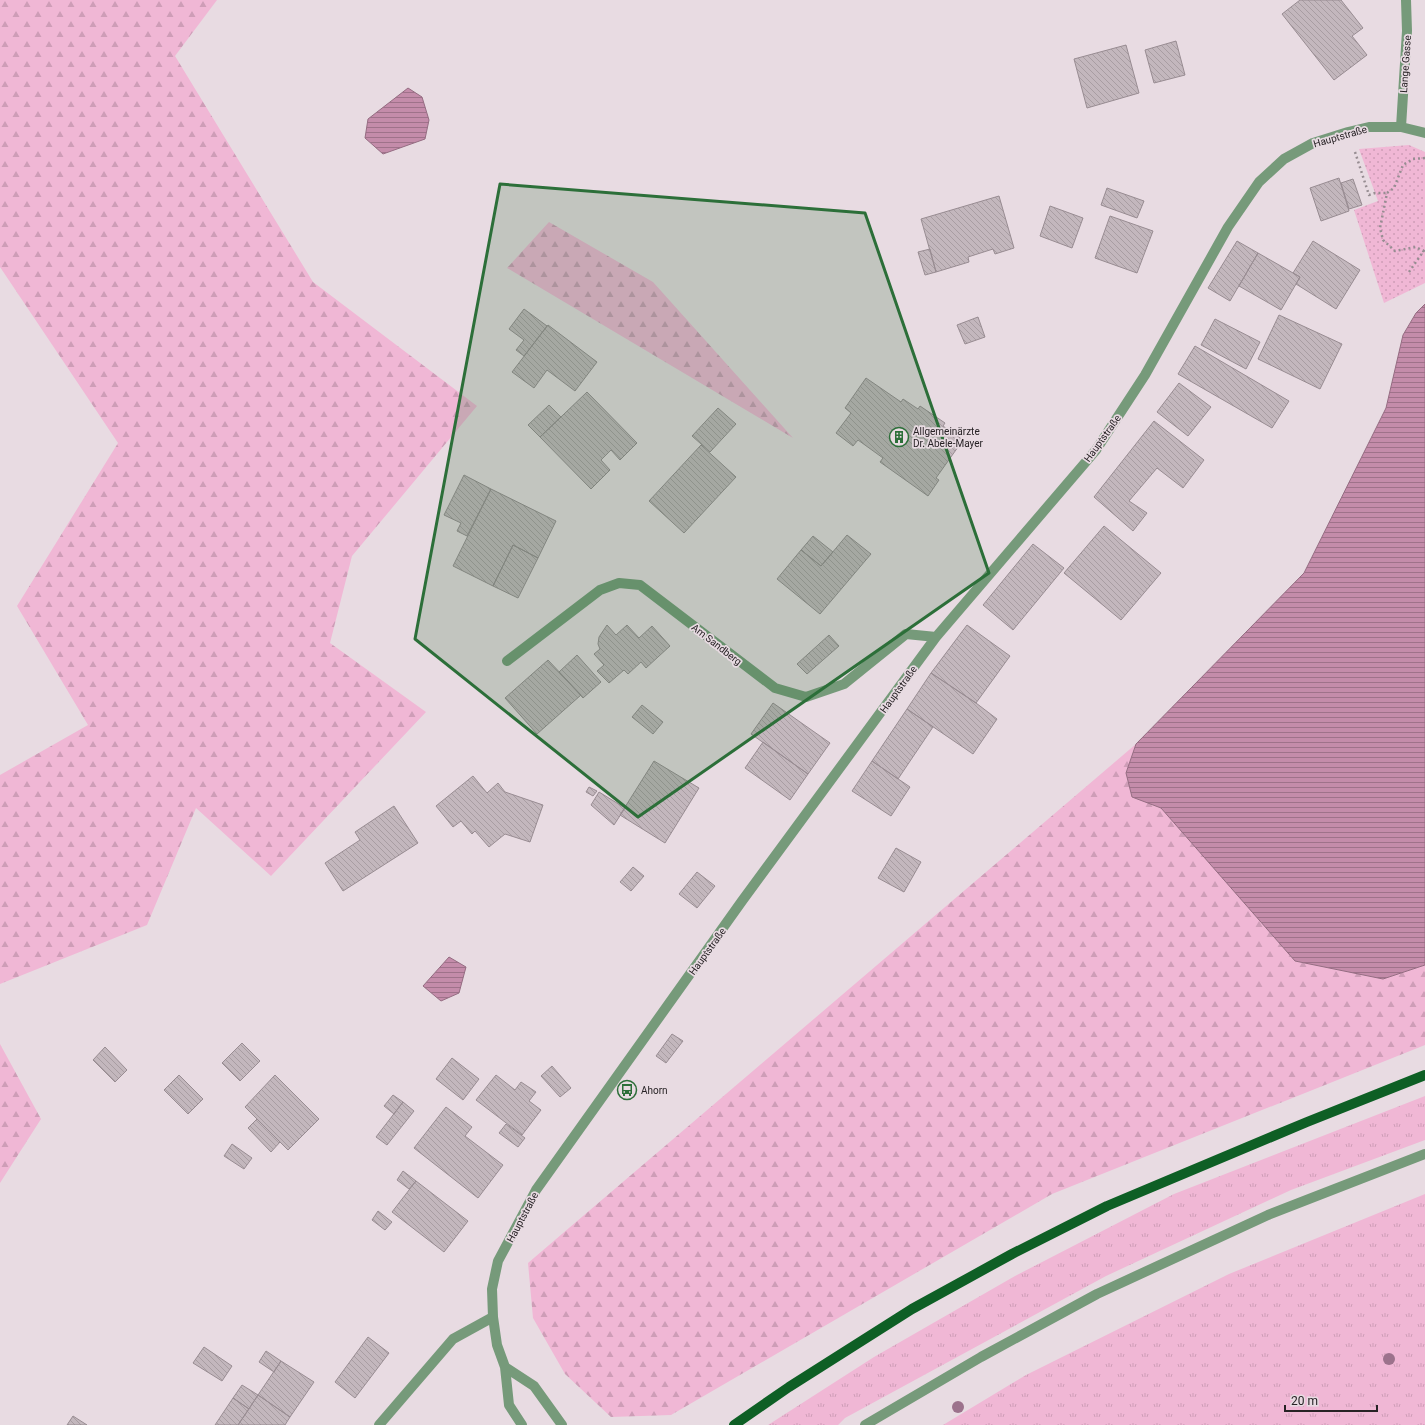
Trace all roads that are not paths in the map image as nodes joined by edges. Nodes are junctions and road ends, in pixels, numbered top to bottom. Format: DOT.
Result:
graph roads {
  1 [pos="1406,0"];
  2 [pos="1401,127"];
  3 [pos="1425,133"];
  4 [pos="936,637"];
  5 [pos="507,661"];
  6 [pos="1425,1075"];
  7 [pos="1425,1154"];
  8 [pos="493,1317"];
  9 [pos="505,1368"];
  10 [pos="379,1425"];
  11 [pos="522,1425"];
  12 [pos="562,1425"];
  13 [pos="734,1425"];
  14 [pos="865,1425"];
  1 -- 2 [label="street, Lange Gasse"];
  2 -- 3 [label="street, Hauptstraße"];
  2 -- 4 [label="street, Hauptstraße"];
  4 -- 5 [label="street, Am Sandberg"];
  4 -- 8 [label="street, Hauptstraße"];
  6 -- 13 [label="main road"];
  7 -- 14 [label="street"];
  8 -- 9 [label="street, Hauptstraße"];
  8 -- 10 [label="street"];
  9 -- 11 [label="street, Hauptstraße"];
  9 -- 12 [label="street"];
}
